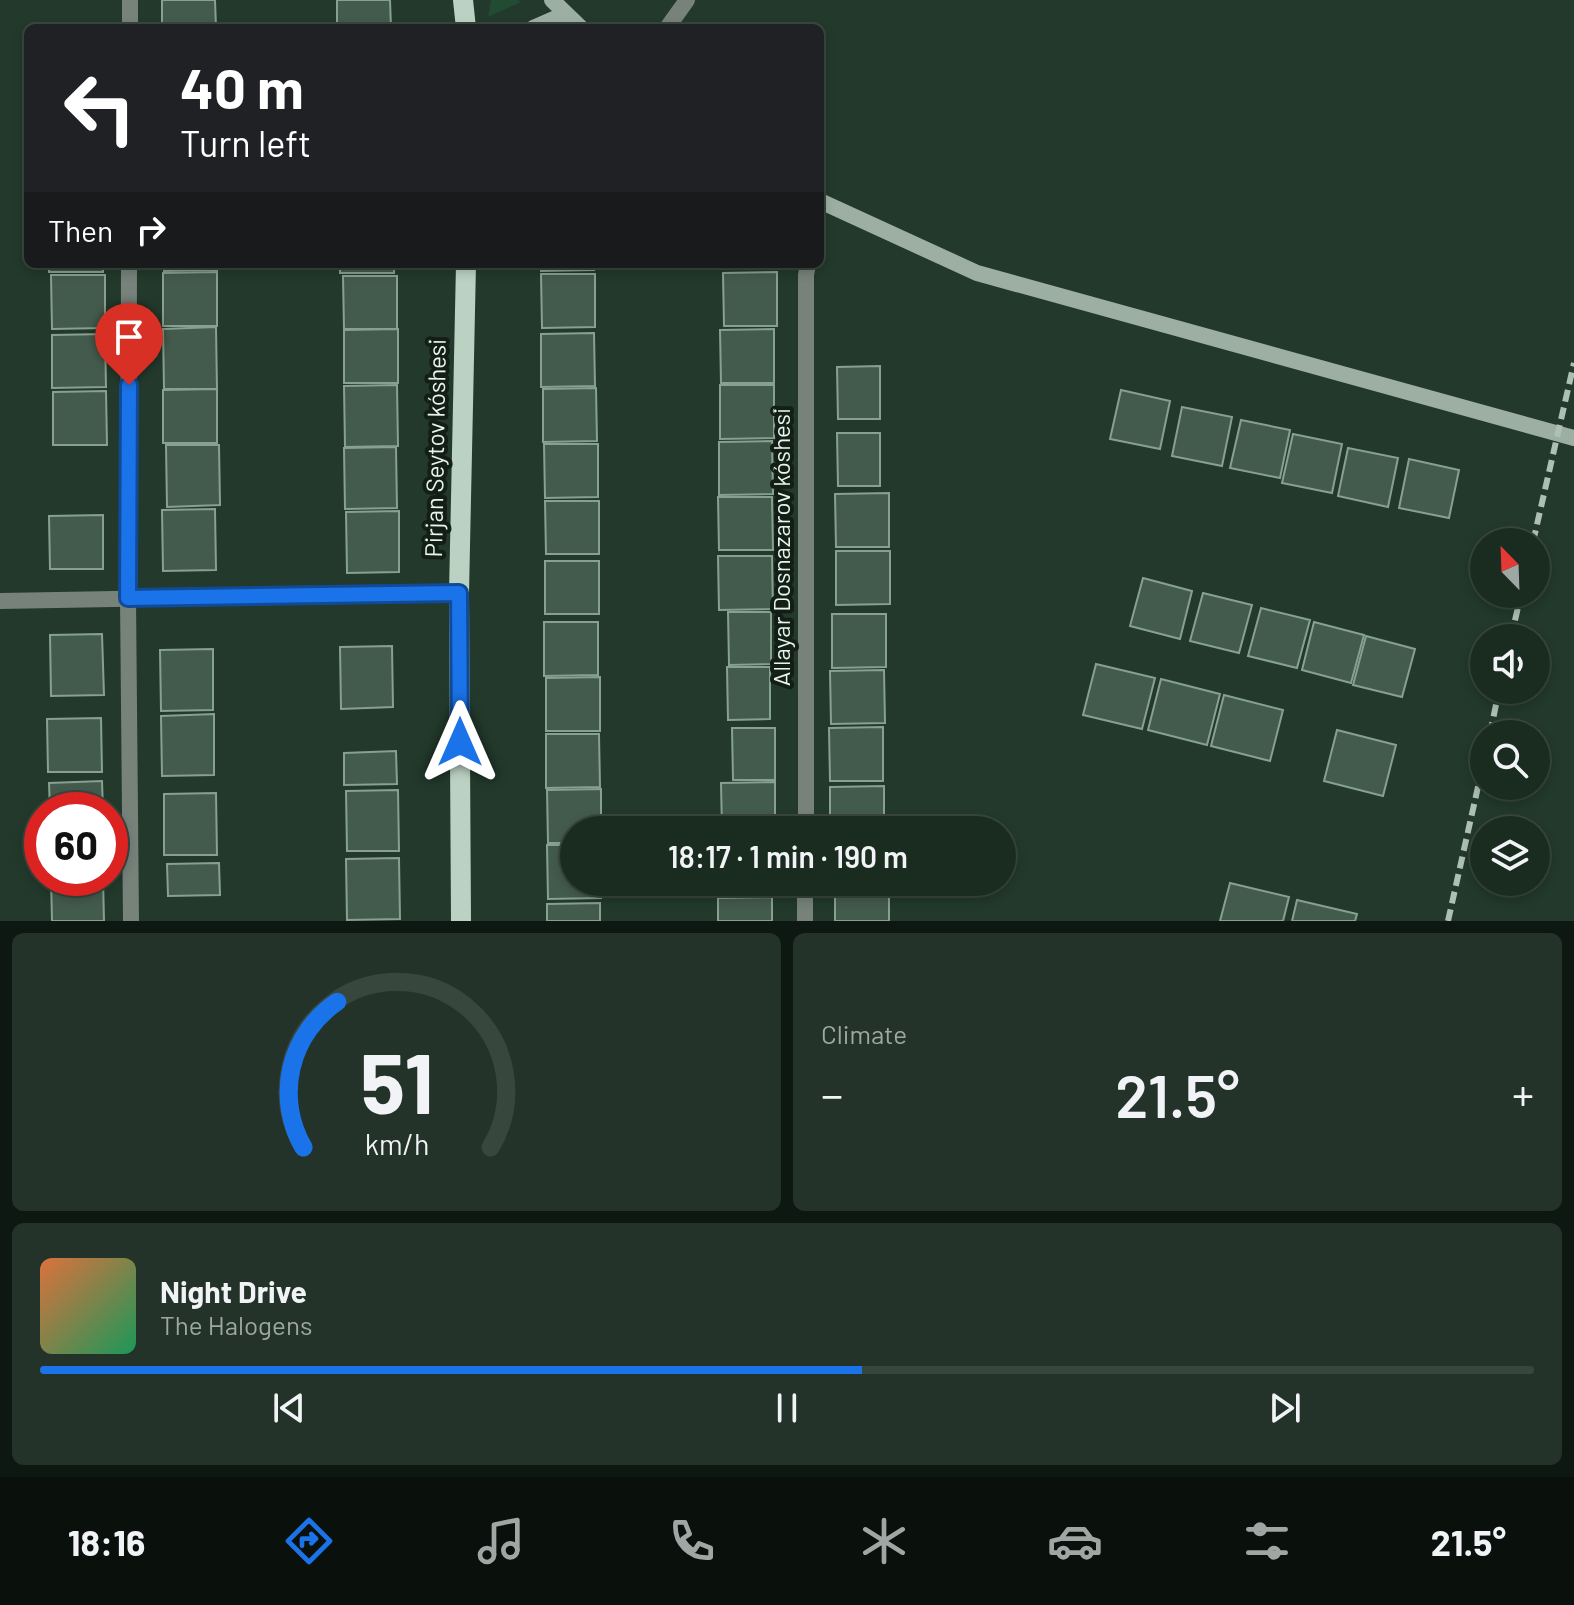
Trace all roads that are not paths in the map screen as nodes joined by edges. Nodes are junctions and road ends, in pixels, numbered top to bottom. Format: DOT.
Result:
graph roads {
  1 [pos="130,0"];
  2 [pos="463,0"];
  3 [pos="552,0"];
  4 [pos="687,0"];
  5 [pos="565,14"];
  6 [pos="130,24"];
  7 [pos="466,24"];
  8 [pos="542,24"];
  9 [pos="576,24"];
  10 [pos="670,24"];
  11 [pos="824,203"];
  12 [pos="129,268"];
  13 [pos="466,268"];
  14 [pos="807,268"];
  15 [pos="1574,438"];
  16 [pos="459,593"];
  17 [pos="128,598"];
  18 [pos="0,601"];
  19 [pos="806,816"];
  20 [pos="805,896"];
  21 [pos="131,921"];
  22 [pos="461,921"];
  23 [pos="805,921"];
  1 -- 6 [label="street"];
  2 -- 7 [label="main road"];
  3 -- 5 [label="street"];
  4 -- 10 [label="street"];
  5 -- 8 [label="street"];
  5 -- 9 [label="street"];
  11 -- 15 [label="street"];
  12 -- 17 [label="street"];
  13 -- 16 [label="main road, Pirjan Seytov kóshesi"];
  14 -- 19 [label="street, Allayar Dosnazarov kóshesi"];
  16 -- 17 [label="street"];
  16 -- 22 [label="main road, Pirjan Seytov kóshesi"];
  17 -- 18 [label="street"];
  17 -- 21 [label="street"];
  20 -- 23 [label="street"];
}
